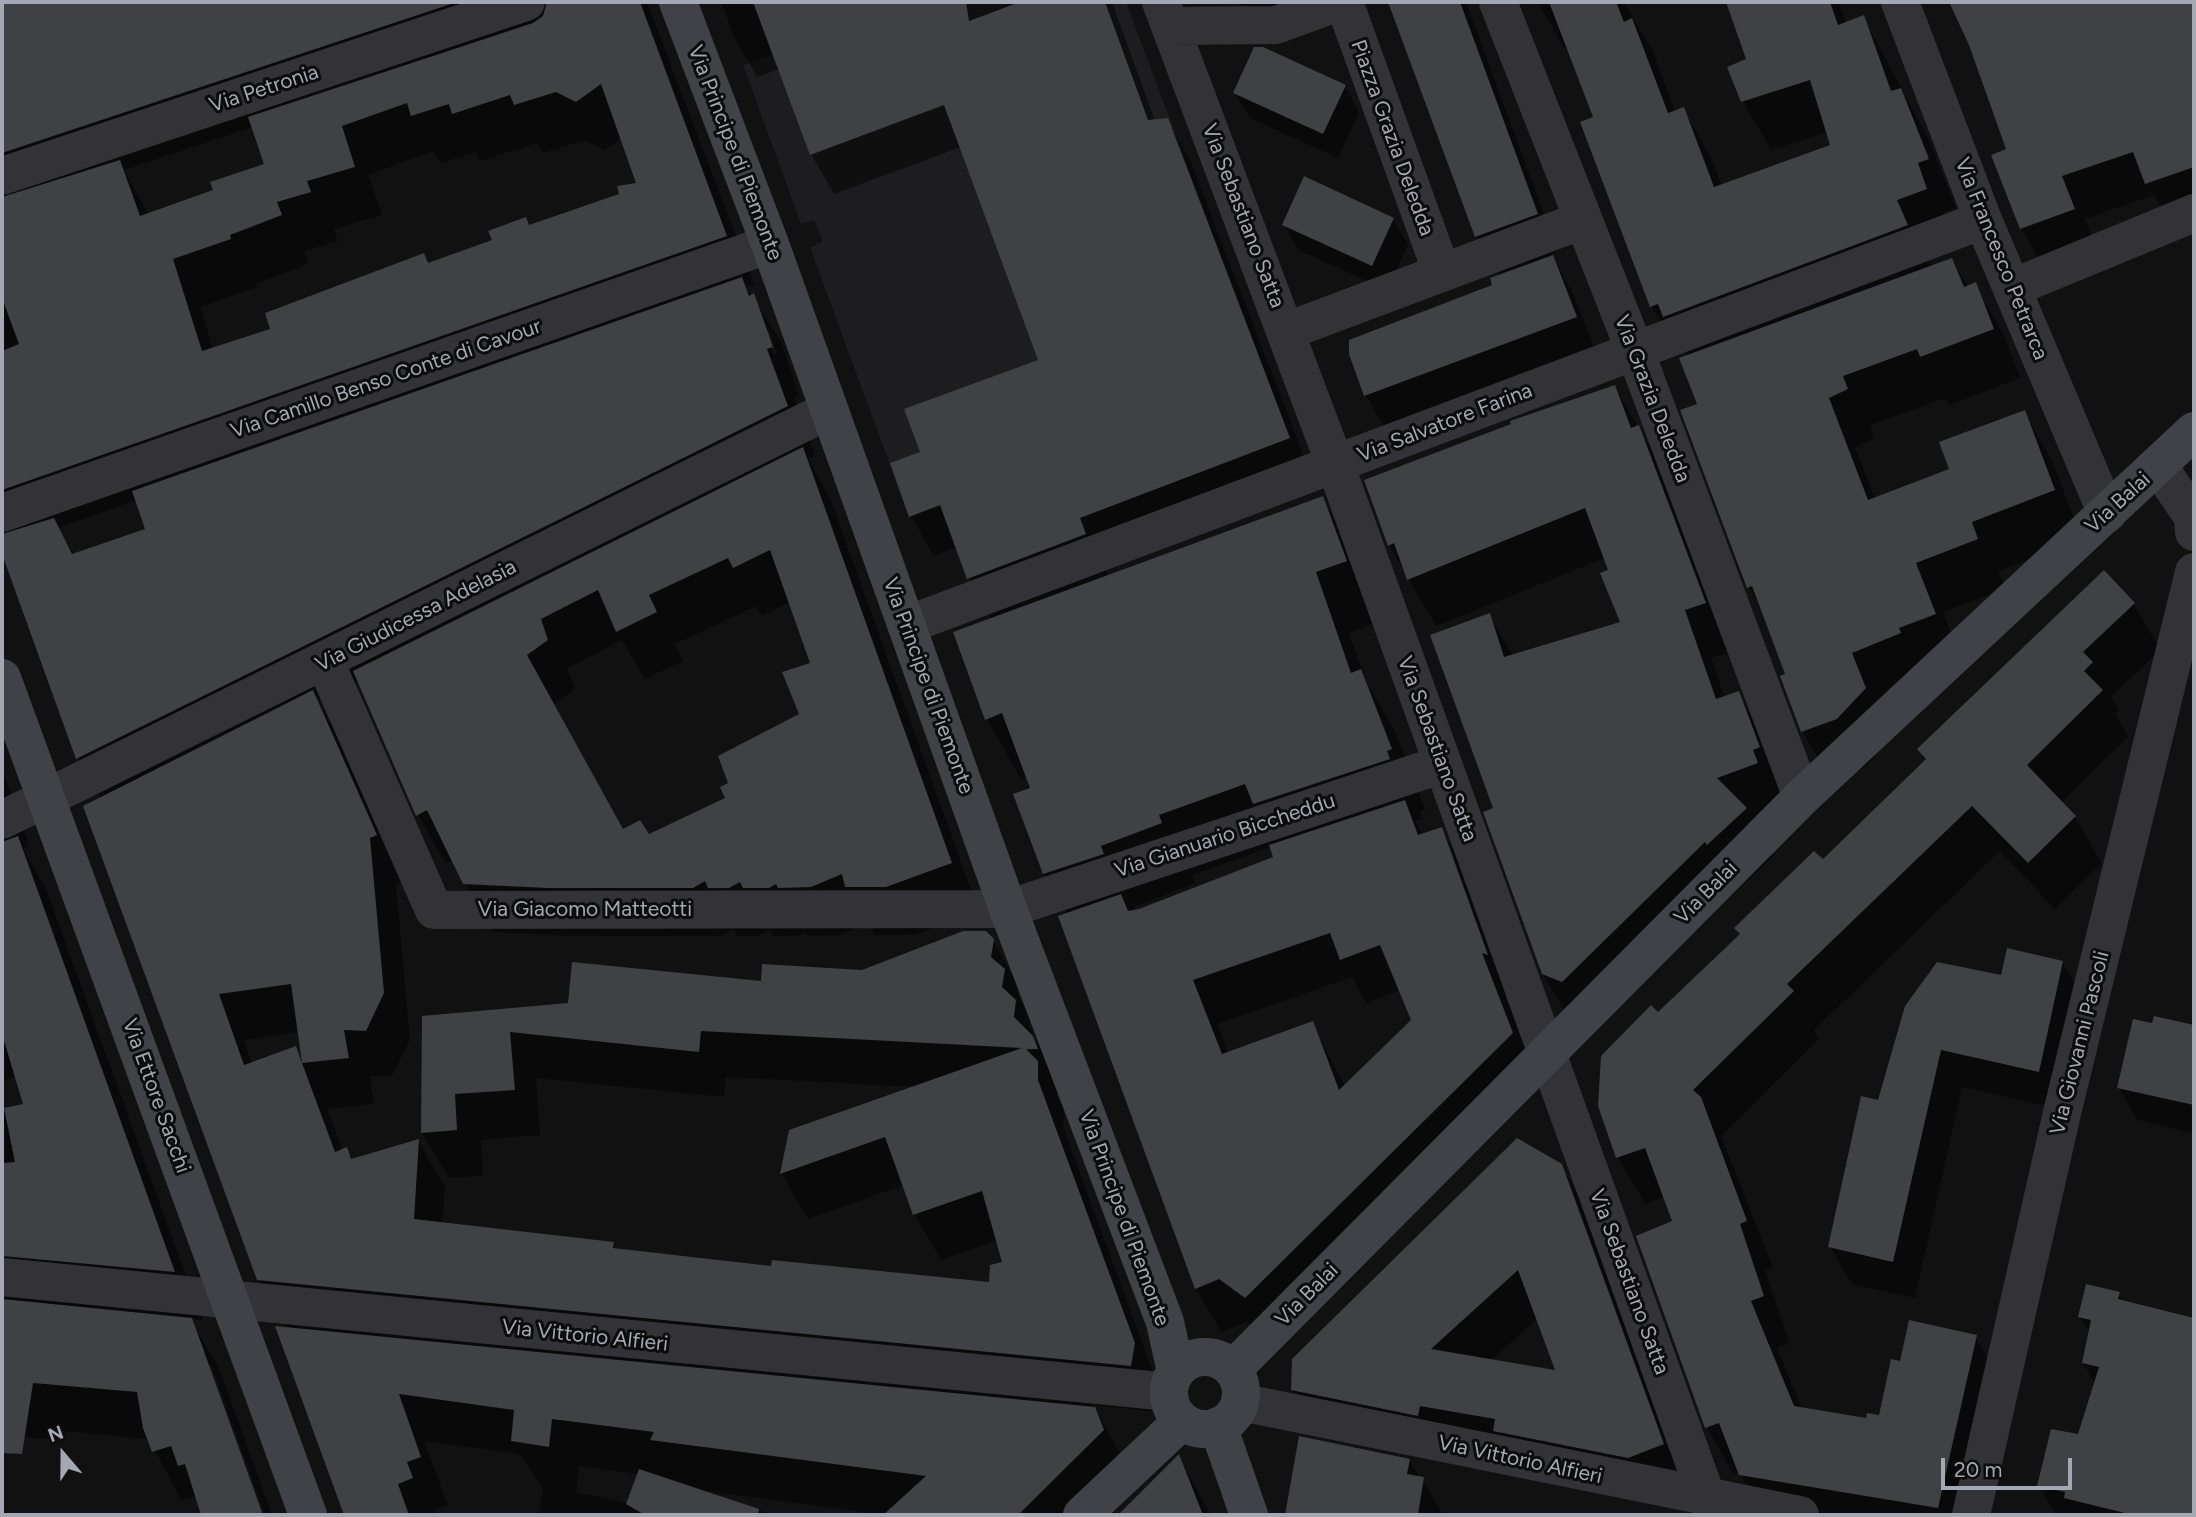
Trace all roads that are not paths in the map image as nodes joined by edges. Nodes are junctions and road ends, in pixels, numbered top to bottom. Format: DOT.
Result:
graph roads {
  1 [pos="526,2"];
  2 [pos="678,2"];
  3 [pos="1341,2"];
  4 [pos="1498,2"];
  5 [pos="1900,2"];
  6 [pos="1166,14"];
  7 [pos="2,176"];
  8 [pos="2194,213"];
  9 [pos="1583,220"];
  10 [pos="1983,220"];
  11 [pos="771,244"];
  12 [pos="1442,273"];
  13 [pos="2012,288"];
  14 [pos="1287,331"];
  15 [pos="1635,351"];
  16 [pos="829,410"];
  17 [pos="2194,432"];
  18 [pos="1335,464"];
  19 [pos="2159,467"];
  20 [pos="2,513"];
  21 [pos="2108,514"];
  22 [pos="2194,532"];
  23 [pos="2194,572"];
  24 [pos="907,625"];
  25 [pos="325,662"];
  26 [pos="2,678"];
  27 [pos="1443,764"];
  28 [pos="46,797"];
  29 [pos="1802,797"];
  30 [pos="2,820"];
  31 [pos="1008,909"];
  32 [pos="1546,1052"];
  33 [pos="2,1277"];
  34 [pos="232,1301"];
  35 [pos="1203,1397"];
  36 [pos="1707,1498"];
  37 [pos="308,1515"];
  38 [pos="1082,1515"];
  39 [pos="1249,1515"];
  40 [pos="1800,1515"];
  41 [pos="1971,1515"];
  1 -- 7 [label="street, Via Petronia"];
  2 -- 11 [label="street, Via Principe di Piemonte"];
  3 -- 6 [label="street, Piazza Grazia Deledda"];
  3 -- 12 [label="street, Piazza Grazia Deledda"];
  4 -- 9 [label="street, Via Grazia Deledda"];
  5 -- 10 [label="street, Via Francesco Petrarca"];
  6 -- 14 [label="street, Via Sebastiano Satta"];
  8 -- 13 [label="street"];
  9 -- 12 [label="street"];
  9 -- 15 [label="street, Via Grazia Deledda"];
  10 -- 13 [label="street, Via Francesco Petrarca"];
  10 -- 15 [label="street, Via Salvatore Farina"];
  11 -- 16 [label="street, Via Principe di Piemonte"];
  11 -- 20 [label="street, Via Camillo Benso Conte di Cavour"];
  12 -- 14 [label="street"];
  13 -- 21 [label="street, Via Francesco Petrarca"];
  14 -- 18 [label="street, Via Sebastiano Satta"];
  15 -- 18 [label="street, Via Salvatore Farina"];
  15 -- 29 [label="street, Via Grazia Deledda"];
  16 -- 24 [label="street, Via Principe di Piemonte"];
  16 -- 25 [label="street, Via Giudicessa Adelasia"];
  17 -- 19 [label="street, Via Balai"];
  18 -- 24 [label="street, Via Salvatore Farina"];
  18 -- 27 [label="street, Via Sebastiano Satta"];
  19 -- 21 [label="street, Via Balai"];
  19 -- 22 [label="street"];
  21 -- 29 [label="street, Via Balai"];
  23 -- 41 [label="street, Via Giovanni Pascoli"];
  24 -- 31 [label="street, Via Principe di Piemonte"];
  25 -- 28 [label="street, Via Giudicessa Adelasia"];
  25 -- 31 [label="street, Via Giacomo Matteotti"];
  26 -- 28 [label="street, Via Ettore Sacchi"];
  27 -- 31 [label="street, Via Gianuario Biccheddu"];
  27 -- 32 [label="street, Via Sebastiano Satta"];
  28 -- 30 [label="street, Via Giudicessa Adelasia"];
  28 -- 34 [label="street, Via Ettore Sacchi"];
  29 -- 32 [label="street, Via Balai"];
  31 -- 35 [label="street, Via Principe di Piemonte"];
  32 -- 35 [label="street, Via Balai"];
  32 -- 36 [label="street, Via Sebastiano Satta"];
  33 -- 34 [label="street, Via Vittorio Alfieri"];
  34 -- 35 [label="street, Via Vittorio Alfieri"];
  34 -- 37 [label="street, Via Ettore Sacchi"];
  35 -- 36 [label="street, Via Vittorio Alfieri"];
  35 -- 38 [label="street, Via Balai"];
  35 -- 39 [label="street, Via Principe di Piemonte"];
  36 -- 40 [label="street, Via Vittorio Alfieri"];
}
